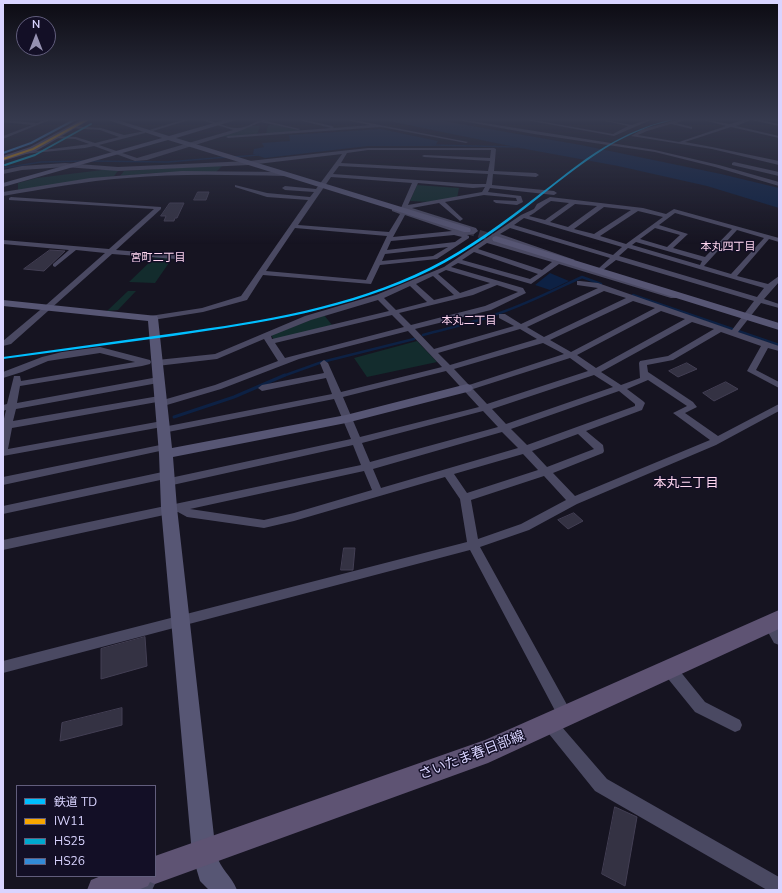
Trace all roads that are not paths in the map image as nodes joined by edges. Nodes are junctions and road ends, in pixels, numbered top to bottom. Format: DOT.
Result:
graph roads {
  1 [pos="393,160"];
  2 [pos="87,161"];
  3 [pos="241,161"];
  4 [pos="276,161"];
  5 [pos="340,161"];
  6 [pos="422,161"];
  7 [pos="493,161"];
  8 [pos="695,161"];
  9 [pos="708,161"];
  10 [pos="738,161"];
  11 [pos="747,161"];
  12 [pos="704,163"];
  13 [pos="235,164"];
  14 [pos="252,164"];
  15 [pos="338,164"];
  16 [pos="734,164"];
  17 [pos="72,165"];
  18 [pos="491,166"];
  19 [pos="718,166"];
  20 [pos="389,167"];
  21 [pos="123,168"];
  22 [pos="728,168"];
  23 [pos="779,168"];
  24 [pos="3,172"];
  25 [pos="490,173"];
  26 [pos="224,174"];
  27 [pos="244,174"];
  28 [pos="286,174"];
  29 [pos="779,174"];
  30 [pos="330,175"];
  31 [pos="536,175"];
  32 [pos="116,177"];
  33 [pos="416,181"];
  34 [pos="779,183"];
  35 [pos="3,185"];
  36 [pos="237,186"];
  37 [pos="489,186"];
  38 [pos="285,188"];
  39 [pos="320,188"];
  40 [pos="337,190"];
  41 [pos="21,192"];
  42 [pos="554,193"];
  43 [pos="3,194"];
  44 [pos="348,194"];
  45 [pos="484,194"];
  46 [pos="312,199"];
  47 [pos="440,201"];
  48 [pos="496,201"];
  49 [pos="574,202"];
  50 [pos="603,205"];
  51 [pos="404,210"];
  52 [pos="509,210"];
  53 [pos="636,210"];
  54 [pos="523,216"];
  55 [pos="668,216"];
  56 [pos="460,219"];
  57 [pos="545,223"];
  58 [pos="293,226"];
  59 [pos="510,226"];
  60 [pos="655,226"];
  61 [pos="736,228"];
  62 [pos="569,229"];
  63 [pos="467,230"];
  64 [pos="390,237"];
  65 [pos="594,237"];
  66 [pos="768,237"];
  67 [pos="493,238"];
  68 [pos="636,240"];
  69 [pos="779,240"];
  70 [pos="3,242"];
  71 [pos="457,244"];
  72 [pos="627,246"];
  73 [pos="75,248"];
  74 [pos="668,249"];
  75 [pos="474,250"];
  76 [pos="110,251"];
  77 [pos="384,252"];
  78 [pos="615,256"];
  79 [pos="175,257"];
  80 [pos="707,260"];
  81 [pos="457,261"];
  82 [pos="557,262"];
  83 [pos="378,263"];
  84 [pos="55,265"];
  85 [pos="700,267"];
  86 [pos="446,268"];
  87 [pos="601,269"];
  88 [pos="261,273"];
  89 [pos="543,273"];
  90 [pos="434,274"];
  91 [pos="733,276"];
  92 [pos="779,278"];
  93 [pos="497,282"];
  94 [pos="580,283"];
  95 [pos="412,284"];
  96 [pos="769,287"];
  97 [pos="604,288"];
  98 [pos="459,296"];
  99 [pos="681,297"];
  100 [pos="379,298"];
  101 [pos="632,298"];
  102 [pos="760,301"];
  103 [pos="3,303"];
  104 [pos="432,304"];
  105 [pos="779,306"];
  106 [pos="48,307"];
  107 [pos="661,308"];
  108 [pos="394,312"];
  109 [pos="502,316"];
  110 [pos="747,317"];
  111 [pos="153,318"];
  112 [pos="691,319"];
  113 [pos="520,327"];
  114 [pos="779,327"];
  115 [pos="408,328"];
  116 [pos="722,329"];
  117 [pos="736,331"];
  118 [pos="268,338"];
  119 [pos="544,340"];
  120 [pos="3,344"];
  121 [pos="766,344"];
  122 [pos="779,349"];
  123 [pos="432,352"];
  124 [pos="626,354"];
  125 [pos="571,355"];
  126 [pos="282,361"];
  127 [pos="154,362"];
  128 [pos="324,363"];
  129 [pos="448,368"];
  130 [pos="643,368"];
  131 [pos="19,370"];
  132 [pos="596,370"];
  133 [pos="3,375"];
  134 [pos="329,375"];
  135 [pos="158,380"];
  136 [pos="16,384"];
  137 [pos="779,385"];
  138 [pos="262,388"];
  139 [pos="467,388"];
  140 [pos="620,388"];
  141 [pos="337,396"];
  142 [pos="160,401"];
  143 [pos="7,407"];
  144 [pos="779,407"];
  145 [pos="485,408"];
  146 [pos="346,419"];
  147 [pos="5,426"];
  148 [pos="162,427"];
  149 [pos="504,428"];
  150 [pos="579,430"];
  151 [pos="717,440"];
  152 [pos="357,441"];
  153 [pos="3,449"];
  154 [pos="524,450"];
  155 [pos="166,451"];
  156 [pos="3,453"];
  157 [pos="367,467"];
  158 [pos="545,472"];
  159 [pos="448,473"];
  160 [pos="168,479"];
  161 [pos="3,481"];
  162 [pos="378,493"];
  163 [pos="465,498"];
  164 [pos="573,501"];
  165 [pos="175,507"];
  166 [pos="3,510"];
  167 [pos="3,545"];
  168 [pos="473,545"];
  169 [pos="181,621"];
  170 [pos="776,627"];
  171 [pos="3,667"];
  172 [pos="670,670"];
  173 [pos="558,721"];
  174 [pos="735,725"];
  175 [pos="204,854"];
  176 [pos="156,870"];
  177 [pos="135,877"];
  178 [pos="150,877"];
  179 [pos="779,887"];
  180 [pos="101,890"];
  181 [pos="143,890"];
  182 [pos="225,890"];
  1 -- 20 [label="street"];
  2 -- 17 [label="street"];
  3 -- 14 [label="street"];
  4 -- 14 [label="street"];
  5 -- 15 [label="street"];
  6 -- 18 [label="street"];
  7 -- 18 [label="street"];
  8 -- 12 [label="street"];
  9 -- 12 [label="street"];
  10 -- 16 [label="street"];
  11 -- 23 [label="street"];
  12 -- 19 [label="street"];
  13 -- 14 [label="street"];
  13 -- 21 [label="street"];
  13 -- 26 [label="street"];
  14 -- 27 [label="street"];
  14 -- 28 [label="street"];
  15 -- 20 [label="street"];
  15 -- 30 [label="street"];
  16 -- 22 [label="street"];
  16 -- 29 [label="street"];
  17 -- 21 [label="street"];
  17 -- 24 [label="street"];
  17 -- 35 [label="street"];
  18 -- 25 [label="street"];
  19 -- 22 [label="street"];
  19 -- 34 [label="street"];
  20 -- 25 [label="street"];
  21 -- 32 [label="street"];
  22 -- 34 [label="street"];
  25 -- 31 [label="street"];
  25 -- 37 [label="street"];
  26 -- 27 [label="street"];
  26 -- 32 [label="street"];
  27 -- 28 [label="street"];
  28 -- 39 [label="street"];
  30 -- 33 [label="street"];
  30 -- 39 [label="street"];
  32 -- 41 [label="street"];
  33 -- 37 [label="street"];
  33 -- 51 [label="street"];
  36 -- 46 [label="street"];
  37 -- 42 [label="street"];
  37 -- 45 [label="street"];
  38 -- 39 [label="street"];
  39 -- 40 [label="street"];
  39 -- 46 [label="street"];
  40 -- 44 [label="street"];
  40 -- 51 [label="street"];
  41 -- 43 [label="street"];
  41 -- 76 [label="street"];
  44 -- 51 [label="street"];
  44 -- 63 [label="street"];
  45 -- 47 [label="street"];
  45 -- 48 [label="street"];
  45 -- 48 [label="street"];
  46 -- 58 [label="street"];
  47 -- 51 [label="street"];
  47 -- 56 [label="street"];
  48 -- 52 [label="street"];
  49 -- 50 [label="street"];
  49 -- 54 [label="street"];
  49 -- 57 [label="street"];
  50 -- 53 [label="street"];
  50 -- 62 [label="street"];
  51 -- 51 [label="street"];
  51 -- 64 [label="street"];
  53 -- 55 [label="street"];
  53 -- 65 [label="street"];
  54 -- 57 [label="street"];
  54 -- 59 [label="street"];
  55 -- 60 [label="street"];
  55 -- 61 [label="street"];
  57 -- 62 [label="street"];
  58 -- 64 [label="street"];
  58 -- 88 [label="street"];
  59 -- 67 [label="street"];
  59 -- 78 [label="street"];
  60 -- 68 [label="street"];
  60 -- 74 [label="street"];
  61 -- 66 [label="street"];
  61 -- 80 [label="street"];
  62 -- 65 [label="street"];
  64 -- 71 [label="street"];
  64 -- 77 [label="street"];
  65 -- 72 [label="street"];
  66 -- 69 [label="street"];
  66 -- 91 [label="street"];
  67 -- 75 [label="street"];
  67 -- 82 [label="street"];
  67 -- 87 [label="street"];
  67 -- 99 [label="street"];
  68 -- 72 [label="street"];
  68 -- 74 [label="street"];
  70 -- 73 [label="street"];
  71 -- 77 [label="street"];
  71 -- 83 [label="street"];
  72 -- 78 [label="street"];
  72 -- 85 [label="street"];
  73 -- 76 [label="street"];
  73 -- 84 [label="street"];
  74 -- 80 [label="street"];
  75 -- 81 [label="street"];
  75 -- 89 [label="street"];
  76 -- 79 [label="street"];
  76 -- 106 [label="street"];
  77 -- 83 [label="street"];
  78 -- 87 [label="street"];
  78 -- 102 [label="street"];
  80 -- 85 [label="street"];
  81 -- 86 [label="street"];
  81 -- 89 [label="street"];
  82 -- 89 [label="street"];
  82 -- 99 [label="street"];
  83 -- 88 [label="street"];
  85 -- 91 [label="street"];
  86 -- 90 [label="street"];
  86 -- 93 [label="street"];
  87 -- 99 [label="street"];
  88 -- 111 [label="street"];
  90 -- 95 [label="street"];
  90 -- 98 [label="street"];
  91 -- 96 [label="street"];
  92 -- 96 [label="street"];
  93 -- 98 [label="street"];
  93 -- 115 [label="street"];
  94 -- 97 [label="street"];
  95 -- 100 [label="street"];
  95 -- 104 [label="street"];
  96 -- 102 [label="street"];
  97 -- 101 [label="street"];
  97 -- 113 [label="street"];
  98 -- 104 [label="street"];
  99 -- 110 [label="street"];
  100 -- 108 [label="street"];
  100 -- 118 [label="street"];
  101 -- 107 [label="street"];
  101 -- 119 [label="street"];
  102 -- 105 [label="street"];
  102 -- 110 [label="street"];
  103 -- 106 [label="street"];
  104 -- 108 [label="street"];
  106 -- 111 [label="street"];
  106 -- 120 [label="street"];
  107 -- 112 [label="street"];
  107 -- 125 [label="street"];
  108 -- 115 [label="street"];
  108 -- 118 [label="street"];
  109 -- 113 [label="street"];
  110 -- 114 [label="street"];
  110 -- 117 [label="street"];
  111 -- 127 [label="street"];
  112 -- 116 [label="street"];
  112 -- 124 [label="street"];
  113 -- 119 [label="street"];
  113 -- 123 [label="street"];
  115 -- 123 [label="street"];
  115 -- 126 [label="street"];
  116 -- 121 [label="street"];
  116 -- 130 [label="street"];
  118 -- 126 [label="street"];
  118 -- 127 [label="street"];
  119 -- 125 [label="street"];
  119 -- 129 [label="street"];
  121 -- 122 [label="street"];
  121 -- 137 [label="street"];
  123 -- 129 [label="street"];
  124 -- 130 [label="street"];
  124 -- 132 [label="street"];
  125 -- 132 [label="street"];
  125 -- 139 [label="street"];
  126 -- 142 [label="street"];
  127 -- 131 [label="street"];
  127 -- 135 [label="street"];
  127 -- 136 [label="street"];
  128 -- 134 [label="street"];
  129 -- 139 [label="street"];
  129 -- 141 [label="street"];
  130 -- 140 [label="street"];
  130 -- 151 [label="street"];
  131 -- 133 [label="street"];
  131 -- 136 [label="street"];
  132 -- 140 [label="street"];
  132 -- 145 [label="street"];
  134 -- 138 [label="street"];
  134 -- 141 [label="street"];
  135 -- 142 [label="street"];
  135 -- 143 [label="street"];
  136 -- 143 [label="street"];
  139 -- 145 [label="street"];
  139 -- 146 [label="street"];
  140 -- 149 [label="street"];
  140 -- 150 [label="street"];
  141 -- 146 [label="street"];
  141 -- 148 [label="street"];
  142 -- 147 [label="street"];
  142 -- 148 [label="street"];
  143 -- 147 [label="street"];
  144 -- 151 [label="street"];
  145 -- 149 [label="street"];
  145 -- 152 [label="street"];
  146 -- 152 [label="street"];
  146 -- 155 [label="street"];
  147 -- 153 [label="street"];
  148 -- 155 [label="street"];
  148 -- 156 [label="street"];
  149 -- 154 [label="street"];
  149 -- 157 [label="street"];
  150 -- 154 [label="street"];
  150 -- 158 [label="street"];
  151 -- 164 [label="street"];
  152 -- 157 [label="street"];
  152 -- 160 [label="street"];
  154 -- 158 [label="street"];
  154 -- 159 [label="street"];
  155 -- 160 [label="street"];
  155 -- 161 [label="street"];
  157 -- 162 [label="street"];
  157 -- 165 [label="street"];
  158 -- 163 [label="street"];
  158 -- 164 [label="street"];
  159 -- 162 [label="street"];
  159 -- 163 [label="street"];
  160 -- 165 [label="street"];
  160 -- 166 [label="street"];
  162 -- 165 [label="street"];
  163 -- 168 [label="street"];
  164 -- 168 [label="street"];
  165 -- 167 [label="street"];
  165 -- 169 [label="street"];
  168 -- 169 [label="street"];
  168 -- 173 [label="street"];
  169 -- 171 [label="street"];
  169 -- 175 [label="street"];
  170 -- 172 [label="main road, さいたま春日部線"];
  172 -- 173 [label="main road, さいたま春日部線"];
  172 -- 174 [label="street"];
  173 -- 175 [label="main road, さいたま春日部線"];
  173 -- 179 [label="street"];
  175 -- 176 [label="main road, さいたま春日部線"];
  175 -- 182 [label="street"];
  177 -- 180 [label="main road"];
  178 -- 181 [label="street"];
}
